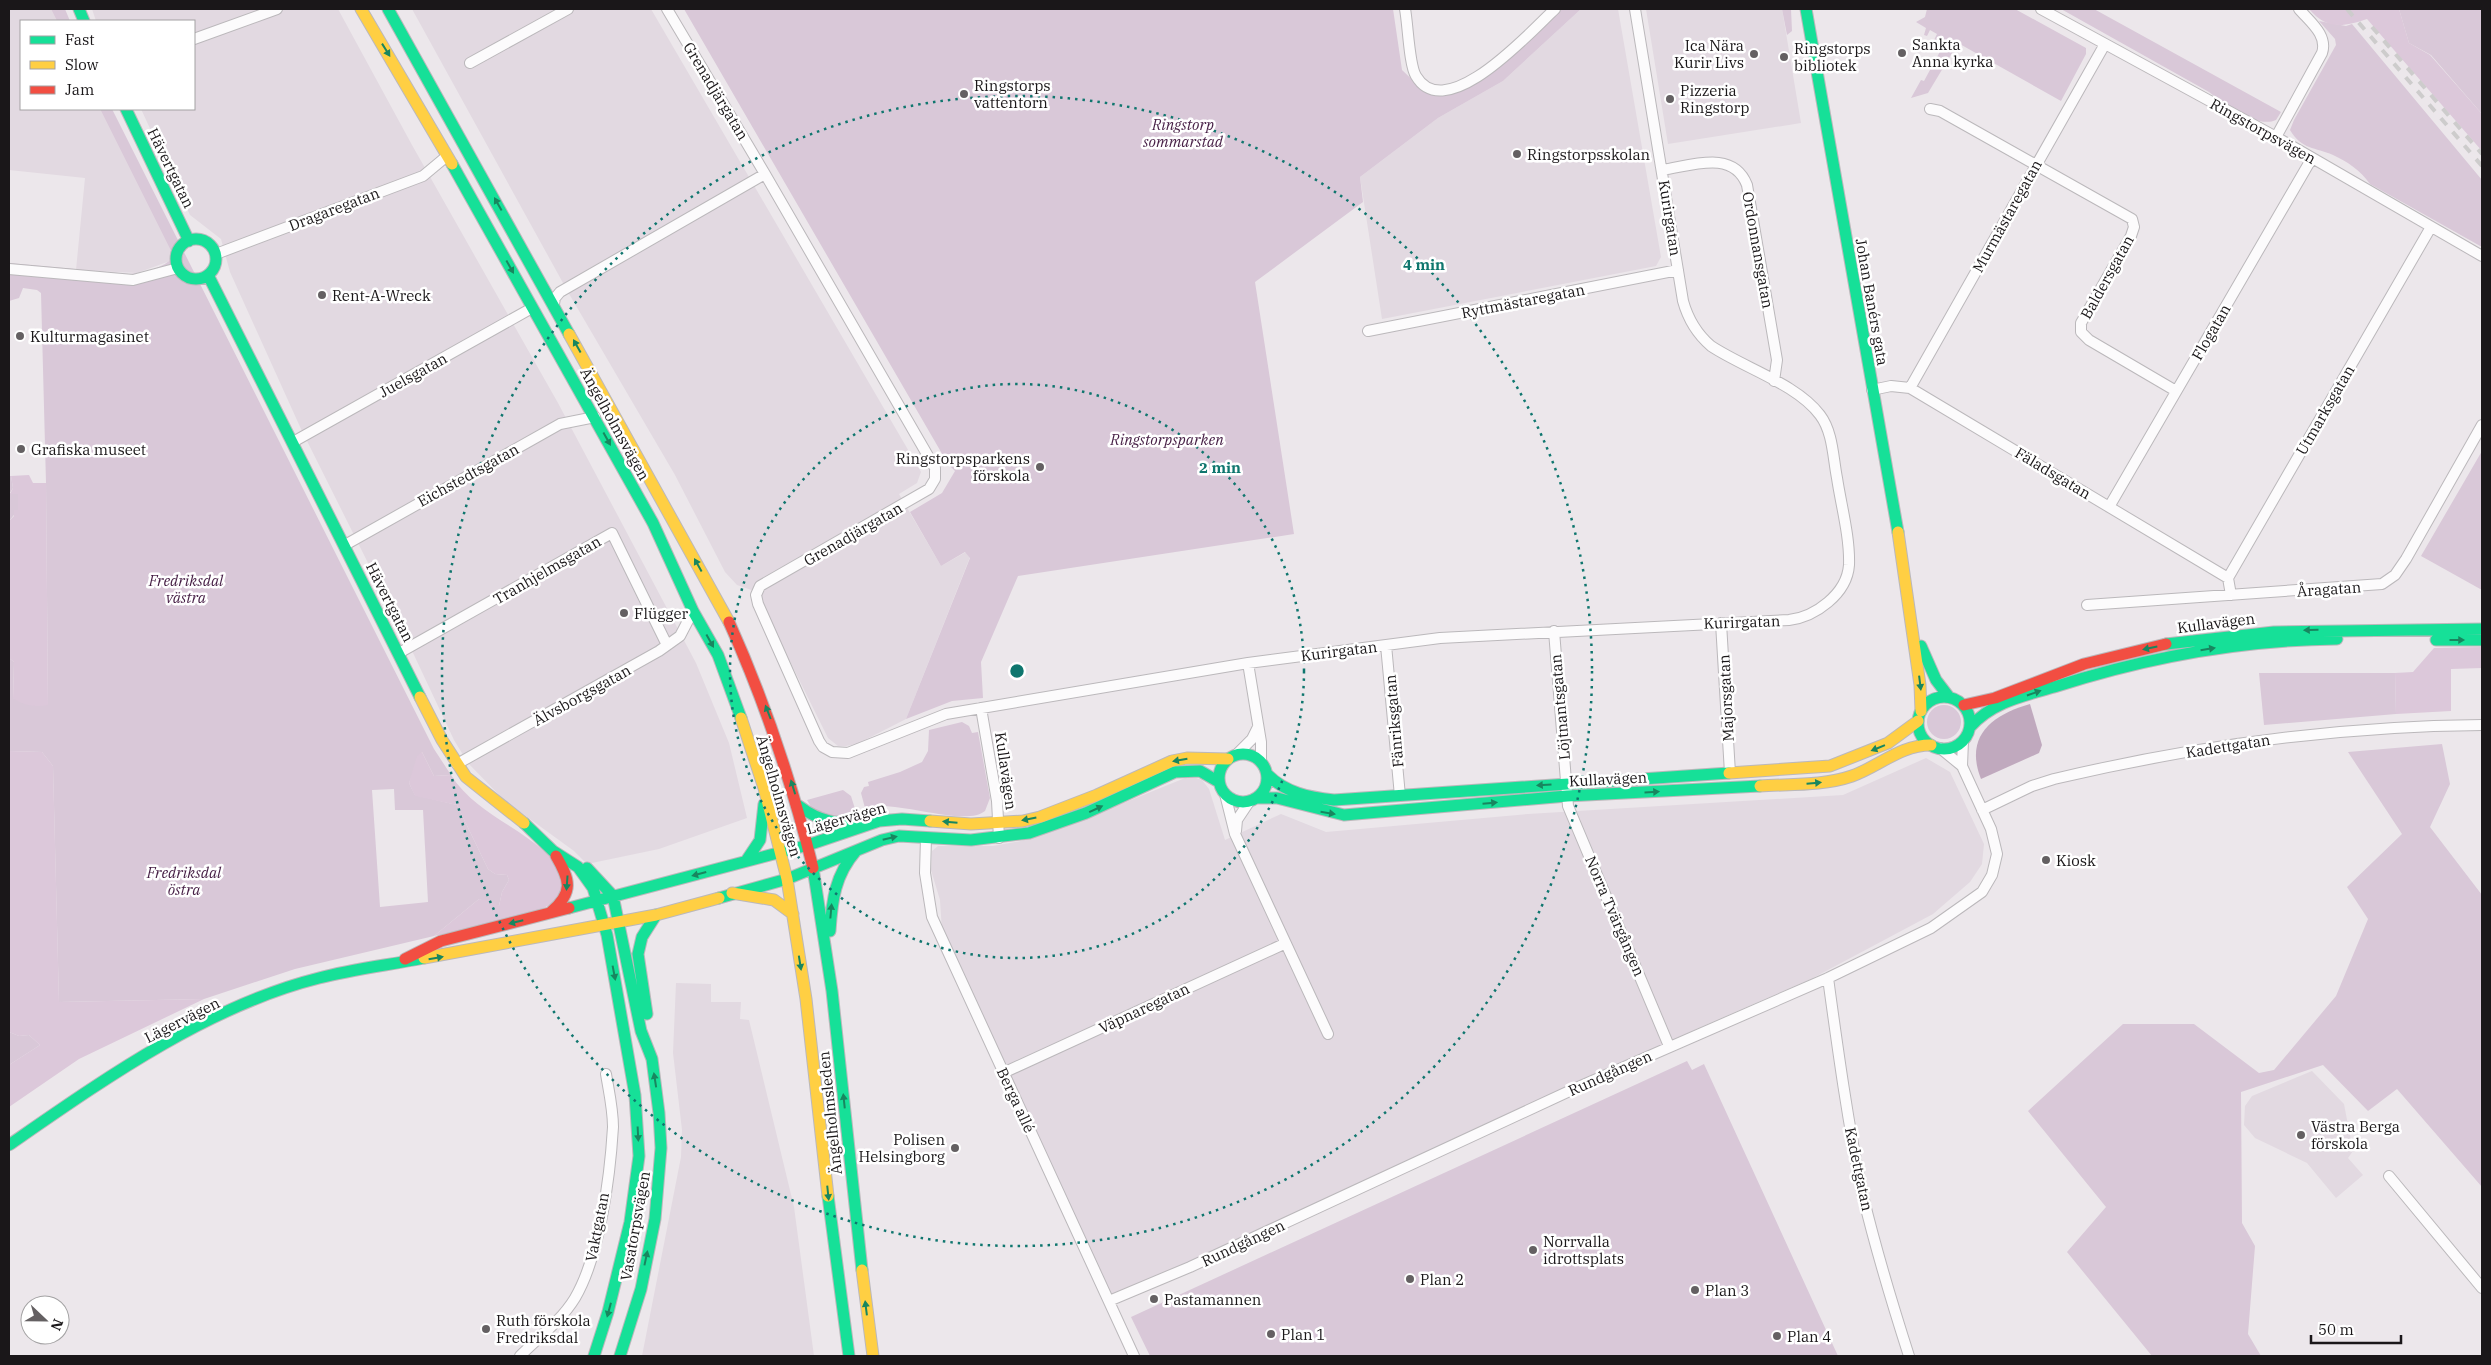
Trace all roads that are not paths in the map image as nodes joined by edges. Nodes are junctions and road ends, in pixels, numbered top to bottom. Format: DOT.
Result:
graph roads {
  1 [pos="277,9"];
  2 [pos="360,9"];
  3 [pos="388,9"];
  4 [pos="568,9"];
  5 [pos="666,9"];
  6 [pos="1405,9"];
  7 [pos="1555,9"];
  8 [pos="1635,9"];
  9 [pos="1806,9"];
  10 [pos="2041,9"];
  11 [pos="2299,9"];
  12 [pos="195,39"];
  13 [pos="2105,44"];
  14 [pos="470,63"];
  15 [pos="1930,109"];
  16 [pos="126,110"];
  17 [pos="2276,137"];
  18 [pos="448,156"];
  19 [pos="2312,158"];
  20 [pos="2036,165"];
  21 [pos="1662,170"];
  22 [pos="765,174"];
  23 [pos="2430,227"];
  24 [pos="189,241"];
  25 [pos="216,254"];
  26 [pos="2482,256"];
  27 [pos="178,268"];
  28 [pos="9,269"];
  29 [pos="1678,270"];
  30 [pos="208,275"];
  31 [pos="554,304"];
  32 [pos="532,308"];
  33 [pos="1368,331"];
  34 [pos="1774,381"];
  35 [pos="1910,388"];
  36 [pos="1872,390"];
  37 [pos="2176,391"];
  38 [pos="595,418"];
  39 [pos="2482,425"];
  40 [pos="293,442"];
  41 [pos="2109,506"];
  42 [pos="345,545"];
  43 [pos="2228,578"];
  44 [pos="2231,595"];
  45 [pos="1909,600"];
  46 [pos="2087,605"];
  47 [pos="693,611"];
  48 [pos="1721,623"];
  49 [pos="2482,629"];
  50 [pos="1554,631"];
  51 [pos="2482,640"];
  52 [pos="667,645"];
  53 [pos="1386,645"];
  54 [pos="399,653"];
  55 [pos="1248,663"];
  56 [pos="1949,697"];
  57 [pos="1964,705"];
  58 [pos="981,708"];
  59 [pos="1920,716"];
  60 [pos="2482,725"];
  61 [pos="1258,727"];
  62 [pos="1970,727"];
  63 [pos="1963,741"];
  64 [pos="1935,747"];
  65 [pos="1233,756"];
  66 [pos="1261,761"];
  67 [pos="457,764"];
  68 [pos="1962,766"];
  69 [pos="1730,773"];
  70 [pos="1268,775"];
  71 [pos="1219,782"];
  72 [pos="1566,784"];
  73 [pos="764,788"];
  74 [pos="1225,794"];
  75 [pos="1283,794"];
  76 [pos="1400,796"];
  77 [pos="1567,796"];
  78 [pos="1253,800"];
  79 [pos="799,806"];
  80 [pos="1982,810"];
  81 [pos="878,821"];
  82 [pos="998,823"];
  83 [pos="527,825"];
  84 [pos="1235,834"];
  85 [pos="926,838"];
  86 [pos="999,838"];
  87 [pos="808,845"];
  88 [pos="856,850"];
  89 [pos="553,851"];
  90 [pos="781,852"];
  91 [pos="746,861"];
  92 [pos="813,868"];
  93 [pos="787,879"];
  94 [pos="732,893"];
  95 [pos="614,896"];
  96 [pos="597,900"];
  97 [pos="550,914"];
  98 [pos="793,914"];
  99 [pos="656,915"];
  100 [pos="624,922"];
  101 [pos="603,926"];
  102 [pos="1284,944"];
  103 [pos="827,959"];
  104 [pos="388,966"];
  105 [pos="1828,978"];
  106 [pos="1328,1034"];
  107 [pos="648,1042"];
  108 [pos="1670,1046"];
  109 [pos="1003,1073"];
  110 [pos="606,1074"];
  111 [pos="9,1145"];
  112 [pos="2389,1176"];
  113 [pos="2482,1288"];
  114 [pos="1108,1301"];
  115 [pos="520,1356"];
  116 [pos="594,1356"];
  117 [pos="620,1356"];
  118 [pos="849,1356"];
  119 [pos="873,1356"];
  120 [pos="1134,1356"];
  121 [pos="1910,1356"];
  1 -- 12 [label="street"];
  2 -- 18 [label="main road, Ängelholmsvägen, one-way"];
  31 -- 3 [label="main road, Ängelholmsvägen, one-way"];
  4 -- 14 [label="street"];
  5 -- 22 [label="street, Grenadjärgatan"];
  6 -- 7 [label="street"];
  8 -- 21 [label="street, Kurirgatan"];
  9 -- 36 [label="main road, Johan Banérs gata"];
  10 -- 13 [label="street, Ringstorpsvägen"];
  11 -- 17 [label="street"];
  13 -- 17 [label="street, Ringstorpsvägen"];
  13 -- 20 [label="street, Murmästaregatan"];
  15 -- 20 [label="street, Baldersgatan"];
  16 -- 24 [label="main road, Hävertgatan"];
  17 -- 19 [label="street, Ringstorpsvägen"];
  18 -- 25 [label="street, Dragaregatan"];
  18 -- 32 [label="main road, Ängelholmsvägen, one-way"];
  19 -- 23 [label="street, Ringstorpsvägen"];
  19 -- 37 [label="street, Flogatan"];
  20 -- 35 [label="street, Murmästaregatan"];
  20 -- 37 [label="street, Baldersgatan"];
  21 -- 29 [label="street, Kurirgatan"];
  21 -- 34 [label="street, Ordonnansgatan"];
  22 -- 31 [label="street"];
  22 -- 58 [label="street, Grenadjärgatan"];
  23 -- 26 [label="street, Ringstorpsvägen"];
  23 -- 43 [label="street, Utmarksgatan"];
  24 -- 25 [label="main road"];
  24 -- 27 [label="main road"];
  25 -- 30 [label="main road"];
  27 -- 28 [label="street"];
  27 -- 30 [label="main road"];
  29 -- 33 [label="street, Ryttmästaregatan"];
  29 -- 34 [label="street, Kurirgatan"];
  30 -- 40 [label="main road, Hävertgatan"];
  79 -- 31 [label="main road, Ängelholmsvägen, one-way"];
  32 -- 38 [label="main road, Ängelholmsvägen"];
  32 -- 40 [label="street, Juelsgatan"];
  34 -- 48 [label="street, Kurirgatan"];
  35 -- 36 [label="street, Fäladsgatan"];
  35 -- 41 [label="street, Fäladsgatan"];
  36 -- 45 [label="main road, Johan Banérs gata"];
  37 -- 41 [label="street, Flogatan"];
  38 -- 42 [label="street, Eichstedtsgatan"];
  38 -- 47 [label="main road, Ängelholmsvägen, one-way"];
  39 -- 44 [label="street, Åragatan"];
  40 -- 42 [label="main road, Hävertgatan"];
  41 -- 43 [label="street, Fäladsgatan"];
  42 -- 54 [label="main road, Hävertgatan"];
  43 -- 44 [label="street"];
  44 -- 46 [label="street, Åragatan"];
  45 -- 56 [label="main road, Johan Banérs gata"];
  45 -- 59 [label="main road, Johan Banérs gata, one-way"];
  47 -- 52 [label="street, Älvsborgsgatan"];
  47 -- 73 [label="main road, Ängelholmsvägen, one-way"];
  48 -- 50 [label="street, Kurirgatan"];
  48 -- 69 [label="street, Majorsgatan"];
  49 -- 57 [label="main road, Kullavägen, one-way"];
  50 -- 53 [label="street, Kurirgatan"];
  50 -- 72 [label="street, Löjtnantsgatan"];
  62 -- 51 [label="main road, Kullavägen, one-way"];
  52 -- 54 [label="street, Tranhjelmsgatan"];
  52 -- 67 [label="street, Älvsborgsgatan"];
  53 -- 55 [label="street, Kurirgatan"];
  53 -- 76 [label="street, Fänriksgatan"];
  54 -- 67 [label="main road, Hävertgatan"];
  55 -- 58 [label="street, Kurirgatan"];
  55 -- 61 [label="street"];
  56 -- 57 [label="main road"];
  56 -- 59 [label="main road"];
  57 -- 62 [label="main road"];
  58 -- 82 [label="street, Kullavägen"];
  59 -- 64 [label="main road"];
  59 -- 69 [label="main road, Kullavägen, one-way"];
  60 -- 80 [label="street, Kadettgatan"];
  61 -- 65 [label="street"];
  61 -- 66 [label="street"];
  62 -- 63 [label="main road"];
  63 -- 64 [label="main road"];
  63 -- 68 [label="street, Rundgången"];
  64 -- 68 [label="street, Rundgången"];
  77 -- 64 [label="main road, Kullavägen, one-way"];
  65 -- 66 [label="main road"];
  65 -- 71 [label="main road"];
  65 -- 82 [label="main road, Lägervägen, one-way"];
  66 -- 70 [label="main road"];
  67 -- 83 [label="main road, Hävertgatan"];
  68 -- 80 [label="street, Rundgången"];
  69 -- 72 [label="main road, Kullavägen"];
  70 -- 75 [label="main road"];
  70 -- 78 [label="main road"];
  71 -- 74 [label="main road"];
  86 -- 71 [label="main road, Lägervägen, one-way"];
  72 -- 76 [label="main road, Kullavägen, one-way"];
  72 -- 77 [label="street, Norra Tvärgången"];
  73 -- 90 [label="main road, Ängelholmsvägen"];
  73 -- 91 [label="main road"];
  74 -- 78 [label="main road"];
  74 -- 84 [label="street"];
  75 -- 76 [label="main road, Kullavägen"];
  75 -- 77 [label="main road, Kullavägen, one-way"];
  75 -- 78 [label="main road"];
  77 -- 108 [label="street, Norra Tvärgången"];
  78 -- 84 [label="street"];
  79 -- 81 [label="main road"];
  79 -- 87 [label="main road, Ängelholmsvägen"];
  80 -- 105 [label="street, Rundgången"];
  82 -- 81 [label="main road, Lägervägen, one-way"];
  81 -- 87 [label="main road, Lägervägen"];
  82 -- 86 [label="street, Kullavägen"];
  83 -- 89 [label="main road, Hävertgatan"];
  83 -- 95 [label="main road"];
  84 -- 102 [label="street"];
  85 -- 86 [label="main road, Lägervägen"];
  88 -- 85 [label="main road, Lägervägen, one-way"];
  85 -- 109 [label="street, Berga allé"];
  87 -- 90 [label="main road, Lägervägen"];
  87 -- 92 [label="main road, Ängelholmsvägen"];
  88 -- 92 [label="main road, Lägervägen"];
  103 -- 88 [label="main road, one-way"];
  89 -- 96 [label="main road, Hävertgatan"];
  89 -- 97 [label="main road, one-way"];
  90 -- 91 [label="main road, Lägervägen"];
  90 -- 93 [label="main road, Ängelholmsvägen"];
  91 -- 95 [label="main road, Lägervägen, one-way"];
  92 -- 93 [label="main road, Lägervägen"];
  92 -- 103 [label="main road, Ängelholmsleden"];
  93 -- 94 [label="main road, Lägervägen"];
  93 -- 98 [label="main road, Ängelholmsleden"];
  94 -- 98 [label="main road"];
  94 -- 99 [label="main road, Lägervägen"];
  95 -- 96 [label="main road, Lägervägen"];
  95 -- 100 [label="main road, Vasatorpsvägen"];
  96 -- 97 [label="main road, Lägervägen"];
  96 -- 101 [label="main road, Vasatorpsvägen"];
  97 -- 104 [label="main road, Lägervägen, one-way"];
  98 -- 118 [label="main road, Ängelholmsleden, one-way"];
  99 -- 100 [label="main road, Lägervägen"];
  99 -- 107 [label="main road"];
  100 -- 101 [label="main road, Lägervägen"];
  100 -- 107 [label="main road, Vasatorpsvägen"];
  104 -- 101 [label="main road, Lägervägen, one-way"];
  101 -- 116 [label="main road, Vasatorpsvägen, one-way"];
  102 -- 106 [label="street"];
  102 -- 109 [label="street, Väpnaregatan"];
  119 -- 103 [label="main road, Ängelholmsleden, one-way"];
  104 -- 111 [label="main road, Lägervägen"];
  105 -- 108 [label="street, Rundgången"];
  105 -- 121 [label="street, Kadettgatan"];
  117 -- 107 [label="main road, Vasatorpsvägen, one-way"];
  108 -- 114 [label="street, Rundgången"];
  109 -- 114 [label="street, Berga allé"];
  110 -- 115 [label="street, Vaktgatan"];
  112 -- 113 [label="street"];
  114 -- 120 [label="street, Berga allé"];
}
